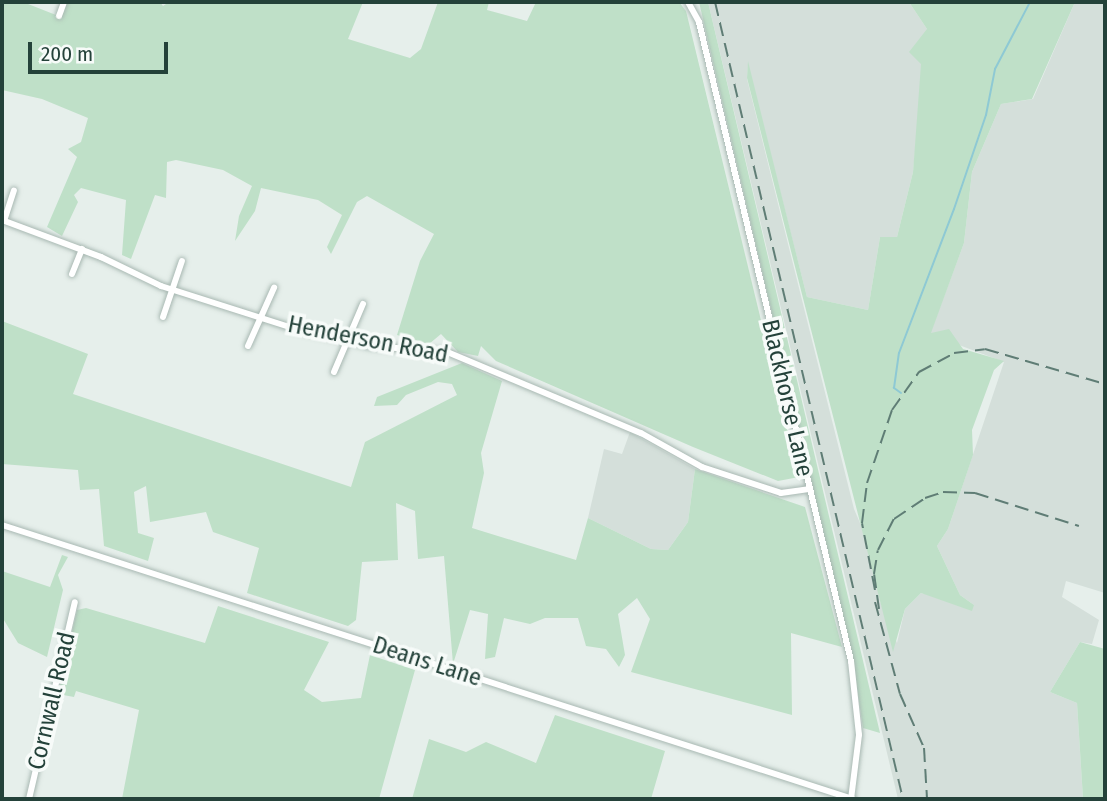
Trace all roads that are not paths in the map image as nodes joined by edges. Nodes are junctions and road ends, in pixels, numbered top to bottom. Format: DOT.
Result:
graph roads {
  1 [pos="64,2"];
  2 [pos="688,2"];
  3 [pos="59,16"];
  4 [pos="14,191"];
  5 [pos="3,220"];
  6 [pos="82,249"];
  7 [pos="182,261"];
  8 [pos="72,274"];
  9 [pos="274,288"];
  10 [pos="172,290"];
  11 [pos="363,304"];
  12 [pos="163,317"];
  13 [pos="260,318"];
  14 [pos="348,341"];
  15 [pos="248,346"];
  16 [pos="334,372"];
  17 [pos="809,489"];
  18 [pos="2,525"];
  19 [pos="75,602"];
  20 [pos="29,799"];
  21 [pos="852,799"];
  1 -- 3 [label="street"];
  2 -- 17 [label="street, Blackhorse Lane"];
  4 -- 5 [label="street"];
  5 -- 6 [label="street, Henderson Road"];
  6 -- 8 [label="street"];
  6 -- 10 [label="street, Henderson Road"];
  7 -- 10 [label="street"];
  9 -- 13 [label="street"];
  10 -- 12 [label="street"];
  10 -- 13 [label="street, Henderson Road"];
  11 -- 14 [label="street"];
  13 -- 14 [label="street, Henderson Road"];
  13 -- 15 [label="street"];
  14 -- 16 [label="street"];
  14 -- 17 [label="street, Henderson Road"];
  17 -- 21 [label="street, Blackhorse Lane"];
  18 -- 21 [label="street, Deans Lane"];
  19 -- 20 [label="street, Cornwall Road"];
}
